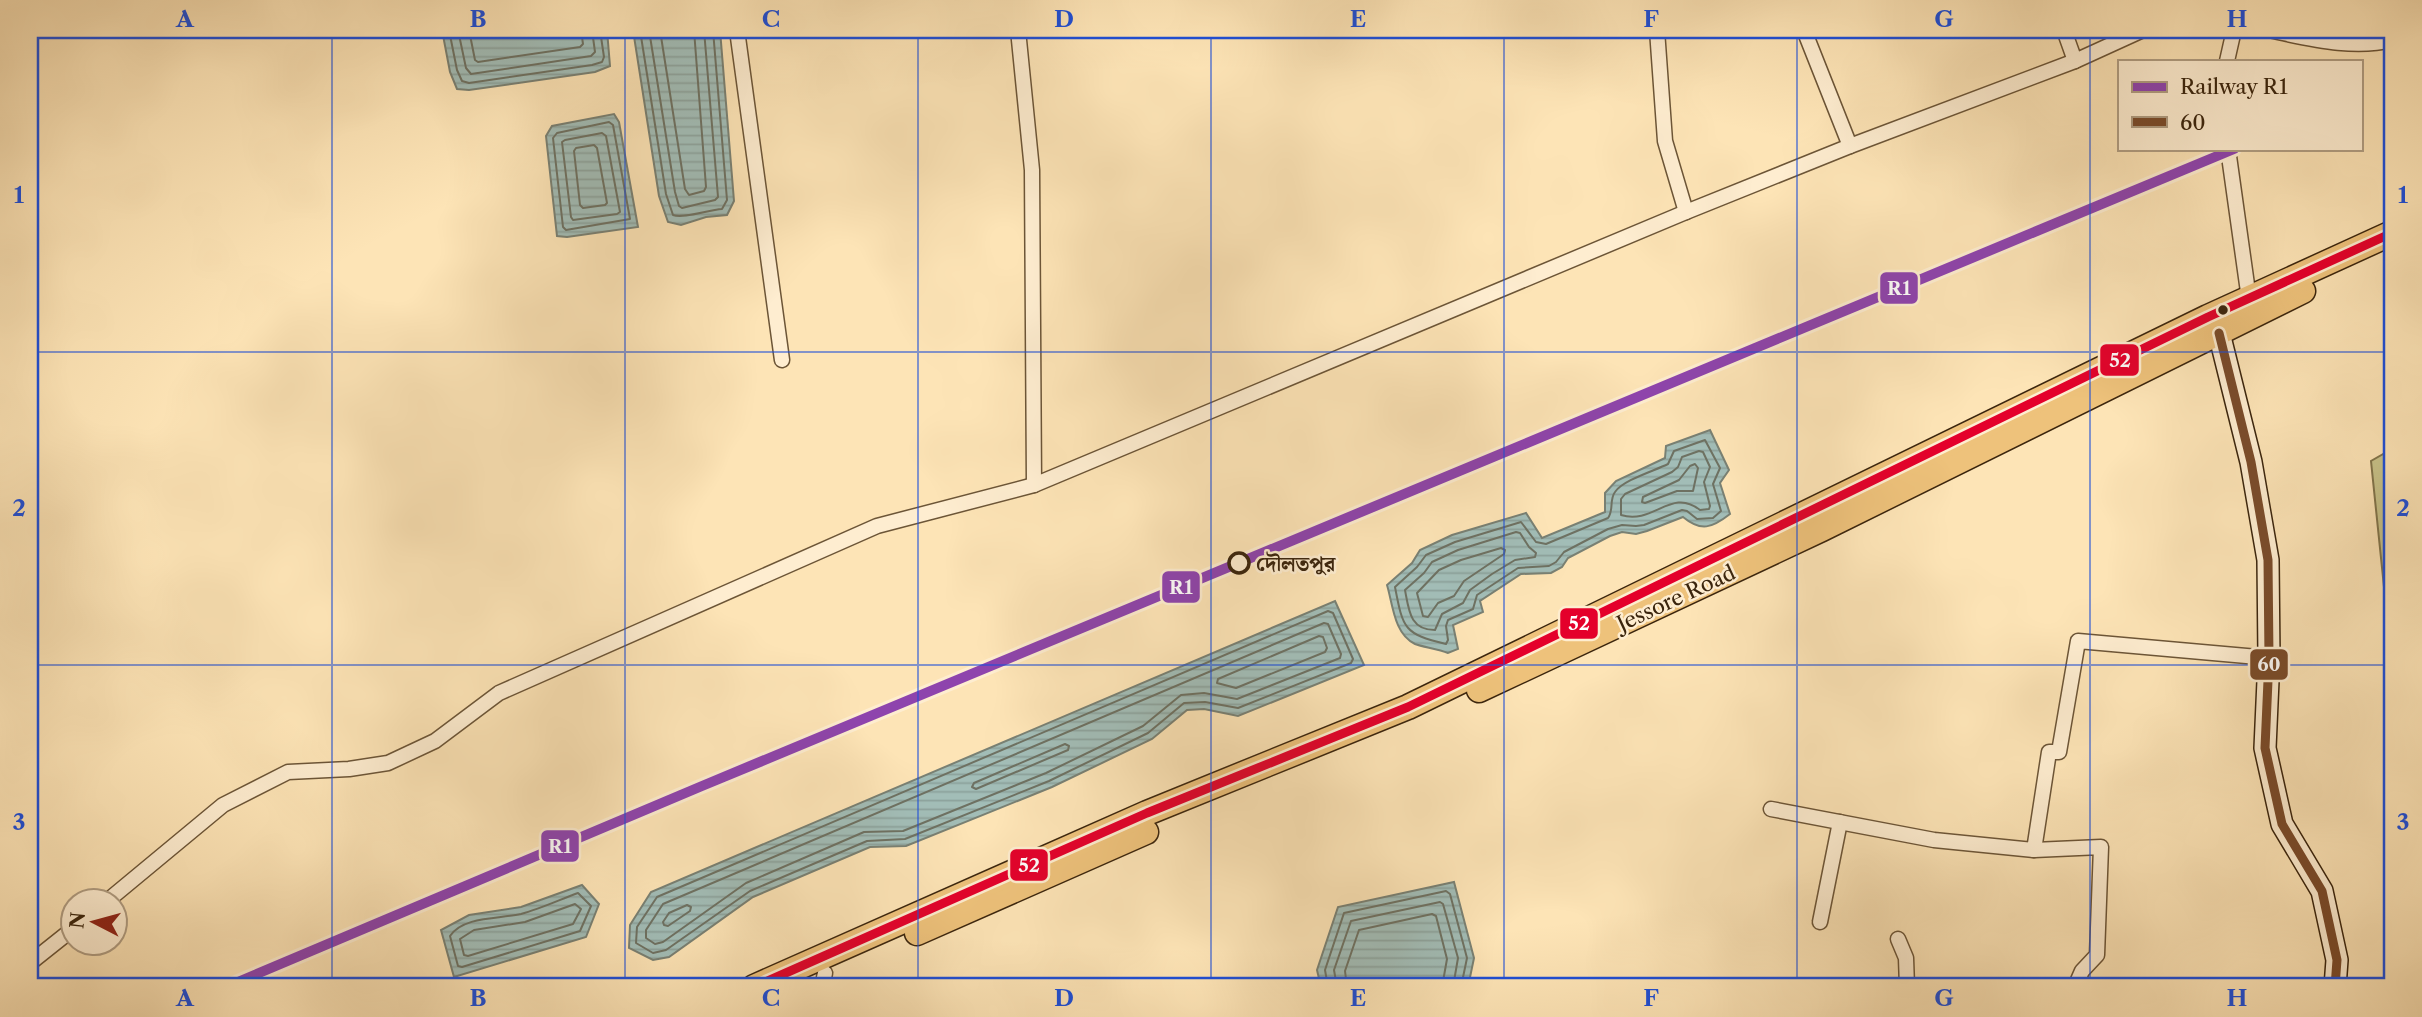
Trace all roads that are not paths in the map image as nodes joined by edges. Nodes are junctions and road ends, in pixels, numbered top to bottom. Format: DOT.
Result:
graph roads {
  1 [pos="737,30"];
  2 [pos="1018,30"];
  3 [pos="1657,30"];
  4 [pos="1804,30"];
  5 [pos="2064,30"];
  6 [pos="2143,30"];
  7 [pos="2234,30"];
  8 [pos="2268,30"];
  9 [pos="2392,40"];
  10 [pos="2227,60"];
  11 [pos="2075,61"];
  12 [pos="1850,146"];
  13 [pos="2228,150"];
  14 [pos="1686,212"];
  15 [pos="2392,233"];
  16 [pos="2392,248"];
  17 [pos="2249,299"];
  18 [pos="2219,333"];
  19 [pos="782,360"];
  20 [pos="1034,485"];
  21 [pos="2269,658"];
  22 [pos="1771,809"];
  23 [pos="1840,822"];
  24 [pos="2034,850"];
  25 [pos="122,888"];
  26 [pos="1820,922"];
  27 [pos="60,939"];
  28 [pos="1898,939"];
  29 [pos="30,963"];
  30 [pos="824,980"];
  31 [pos="754,987"];
  32 [pos="792,987"];
  33 [pos="1907,987"];
  34 [pos="2075,987"];
  35 [pos="2336,987"];
  1 -- 19 [label="street"];
  2 -- 20 [label="street"];
  3 -- 14 [label="street"];
  4 -- 12 [label="street"];
  5 -- 11 [label="street"];
  6 -- 11 [label="street"];
  7 -- 10 [label="street"];
  8 -- 9 [label="street"];
  11 -- 12 [label="street"];
  12 -- 14 [label="street"];
  13 -- 17 [label="street"];
  14 -- 20 [label="street"];
  15 -- 17 [label="highway, Jessore Road"];
  16 -- 18 [label="highway, Jessore Road"];
  17 -- 31 [label="highway, Jessore Road"];
  18 -- 21 [label="main road"];
  18 -- 30 [label="highway, Jessore Road"];
  20 -- 25 [label="street"];
  21 -- 24 [label="street"];
  21 -- 35 [label="main road"];
  22 -- 23 [label="street"];
  23 -- 24 [label="street"];
  23 -- 26 [label="street"];
  24 -- 34 [label="street"];
  27 -- 29 [label="street"];
  28 -- 33 [label="street"];
  30 -- 32 [label="highway, Jessore Road"];
}
